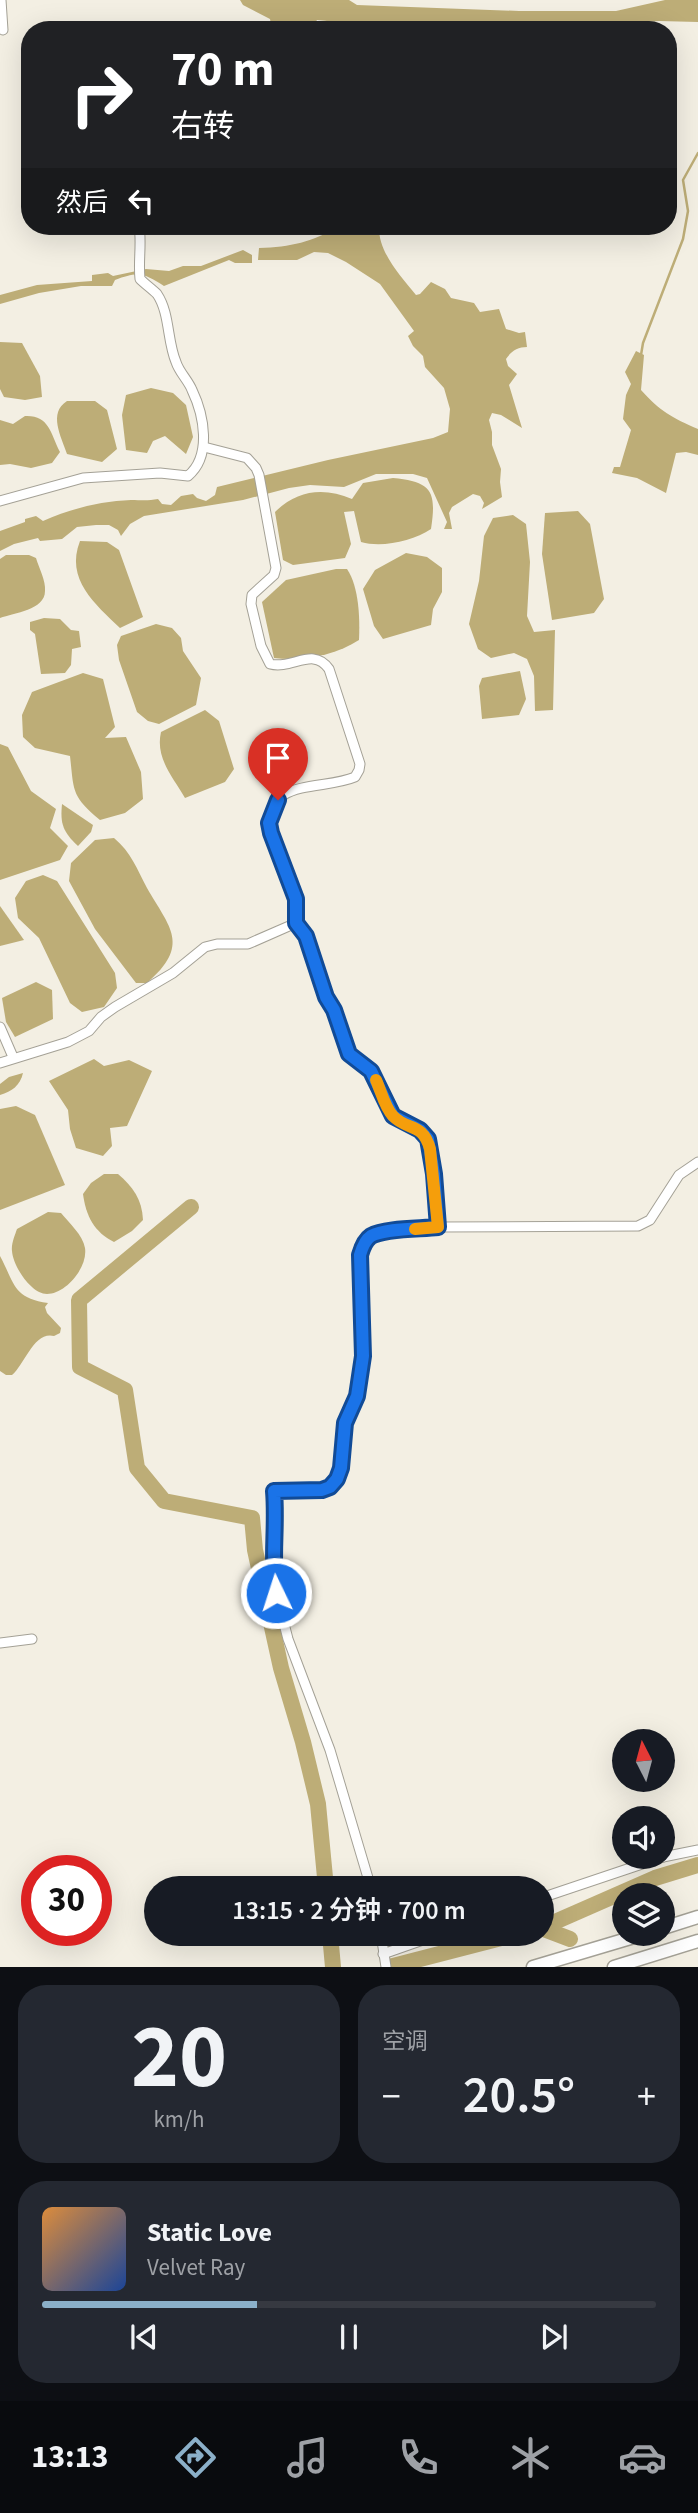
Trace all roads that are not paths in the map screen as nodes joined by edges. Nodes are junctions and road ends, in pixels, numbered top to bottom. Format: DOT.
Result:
graph roads {
  1 [pos="1,0"];
  2 [pos="3,30"];
  3 [pos="141,235"];
  4 [pos="204,447"];
  5 [pos="0,501"];
  6 [pos="296,923"];
  7 [pos="0,1027"];
  8 [pos="13,1057"];
  9 [pos="0,1063"];
  10 [pos="698,1162"];
  11 [pos="438,1227"];
  12 [pos="32,1639"];
  13 [pos="0,1643"];
  14 [pos="698,1850"];
  15 [pos="675,1855"];
  16 [pos="627,1869"];
  17 [pos="367,1876"];
  18 [pos="554,1894"];
  19 [pos="698,1917"];
  20 [pos="675,1924"];
  21 [pos="612,1944"];
  22 [pos="415,1946"];
  23 [pos="697,1946"];
  24 [pos="384,1961"];
  25 [pos="533,1967"];
  26 [pos="614,1967"];
  1 -- 2 [label="street"];
  3 -- 4 [label="street"];
  4 -- 5 [label="street"];
  4 -- 6 [label="street"];
  6 -- 8 [label="street"];
  6 -- 11 [label="street"];
  7 -- 8 [label="street"];
  8 -- 9 [label="street"];
  10 -- 11 [label="street"];
  11 -- 17 [label="street"];
  12 -- 13 [label="street"];
  14 -- 15 [label="street"];
  16 -- 18 [label="street"];
  19 -- 20 [label="main road"];
  21 -- 25 [label="main road"];
  22 -- 24 [label="street"];
  23 -- 26 [label="main road"];
}
